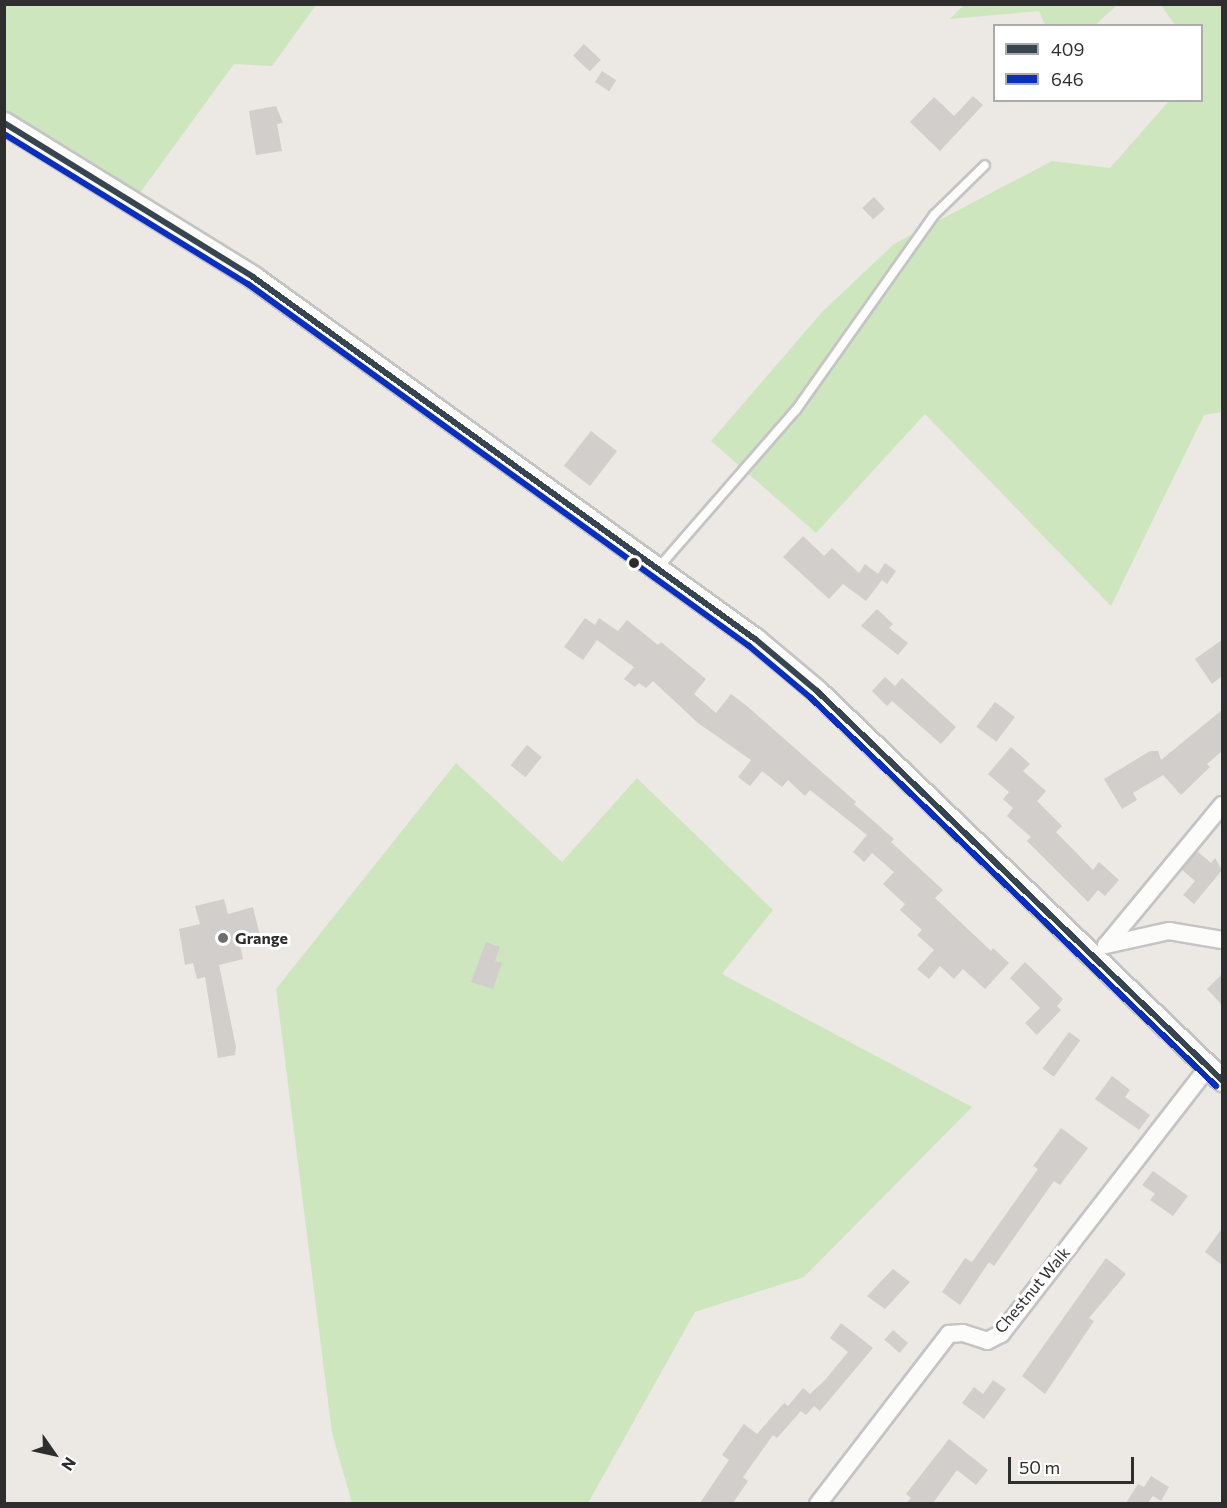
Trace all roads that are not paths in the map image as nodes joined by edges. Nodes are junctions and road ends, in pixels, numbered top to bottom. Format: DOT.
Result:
graph roads {
  1 [pos="4,123"];
  2 [pos="985,165"];
  3 [pos="658,568"];
  4 [pos="1222,805"];
  5 [pos="1222,940"];
  6 [pos="1108,943"];
  7 [pos="1094,960"];
  8 [pos="1216,1073"];
  9 [pos="818,1503"];
  1 -- 3 [label="street"];
  2 -- 3 [label="lane"];
  3 -- 7 [label="street"];
  4 -- 6 [label="street"];
  5 -- 6 [label="street"];
  6 -- 7 [label="street"];
  7 -- 8 [label="street"];
  8 -- 9 [label="street, Chestnut Walk"];
}
